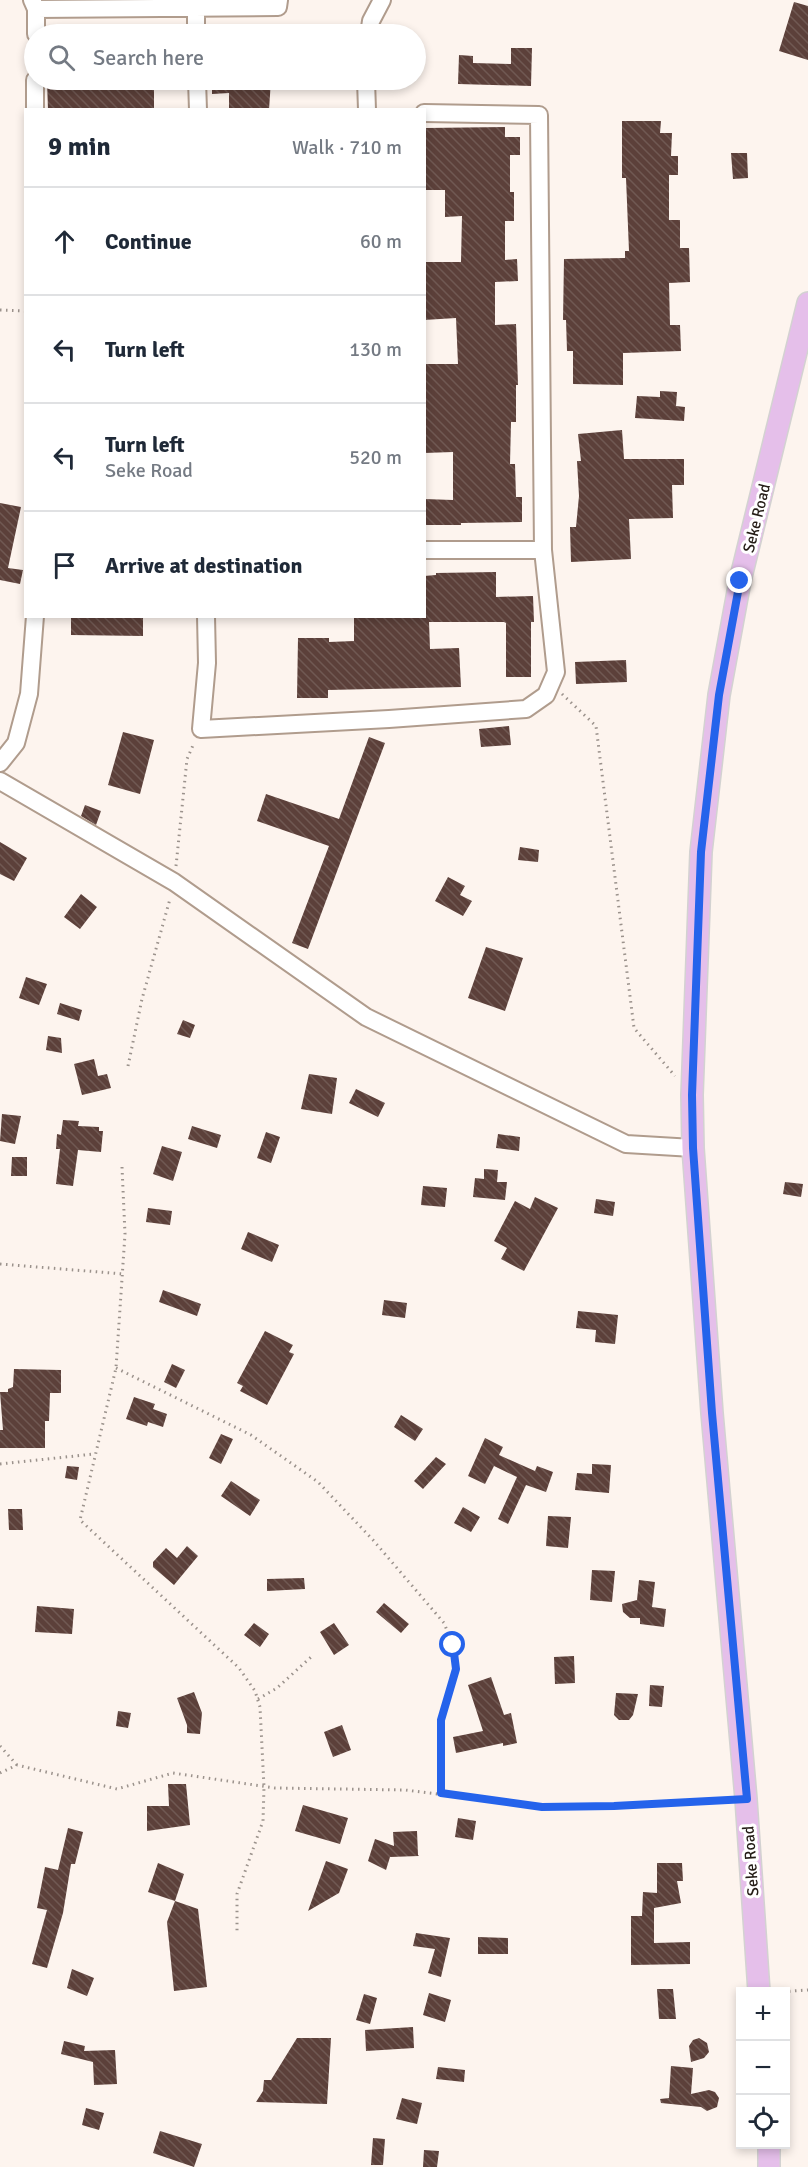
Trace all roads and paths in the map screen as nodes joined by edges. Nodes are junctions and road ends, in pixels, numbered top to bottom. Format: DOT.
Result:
graph roads {
  1 [pos="279,0"];
  2 [pos="382,0"];
  3 [pos="34,4"];
  4 [pos="196,9"];
  5 [pos="35,24"];
  6 [pos="196,24"];
  7 [pos="371,24"];
  8 [pos="35,90"];
  9 [pos="197,90"];
  10 [pos="366,90"];
  11 [pos="35,108"];
  12 [pos="198,108"];
  13 [pos="367,108"];
  14 [pos="426,113"];
  15 [pos="808,303"];
  16 [pos="0,310"];
  17 [pos="24,311"];
  18 [pos="426,550"];
  19 [pos="543,550"];
  20 [pos="35,618"];
  21 [pos="206,618"];
  22 [pos="552,684"];
  23 [pos="0,763"];
  24 [pos="0,781"];
  25 [pos="692,1095"];
  26 [pos="693,1148"];
  27 [pos="122,1167"];
  28 [pos="0,1264"];
  29 [pos="124,1274"];
  30 [pos="116,1368"];
  31 [pos="94,1454"];
  32 [pos="0,1464"];
  33 [pos="311,1657"];
  34 [pos="258,1700"];
  35 [pos="0,1746"];
  36 [pos="17,1765"];
  37 [pos="0,1773"];
  38 [pos="264,1787"];
  39 [pos="441,1793"];
  40 [pos="747,1799"];
  41 [pos="237,1933"];
  42 [pos="759,1987"];
  43 [pos="808,1990"];
  44 [pos="790,1991"];
  45 [pos="769,2149"];
  46 [pos="769,2167"];
  1 -- 4 [label="street"];
  2 -- 7 [label="street"];
  3 -- 4 [label="street"];
  3 -- 5 [label="street"];
  4 -- 6 [label="street"];
  8 -- 11 [label="street"];
  9 -- 12 [label="street"];
  10 -- 13 [label="street"];
  14 -- 19 [label="street"];
  15 -- 25 [label="main road, Seke Road"];
  16 -- 17 [label="path"];
  18 -- 19 [label="street"];
  19 -- 22 [label="street"];
  20 -- 23 [label="street"];
  21 -- 22 [label="street"];
  22 -- 25 [label="path"];
  24 -- 26 [label="street"];
  25 -- 26 [label="main road, Seke Road"];
  26 -- 40 [label="main road, Seke Road"];
  27 -- 29 [label="path"];
  28 -- 29 [label="path"];
  29 -- 30 [label="path"];
  30 -- 31 [label="path"];
  30 -- 39 [label="path"];
  31 -- 32 [label="path"];
  31 -- 34 [label="path"];
  33 -- 34 [label="path"];
  34 -- 38 [label="path"];
  35 -- 36 [label="path"];
  36 -- 37 [label="path"];
  36 -- 38 [label="path"];
  38 -- 39 [label="path"];
  38 -- 41 [label="path"];
  39 -- 40 [label="path"];
  40 -- 42 [label="main road, Seke Road"];
  43 -- 44 [label="path"];
  45 -- 46 [label="main road"];
}
